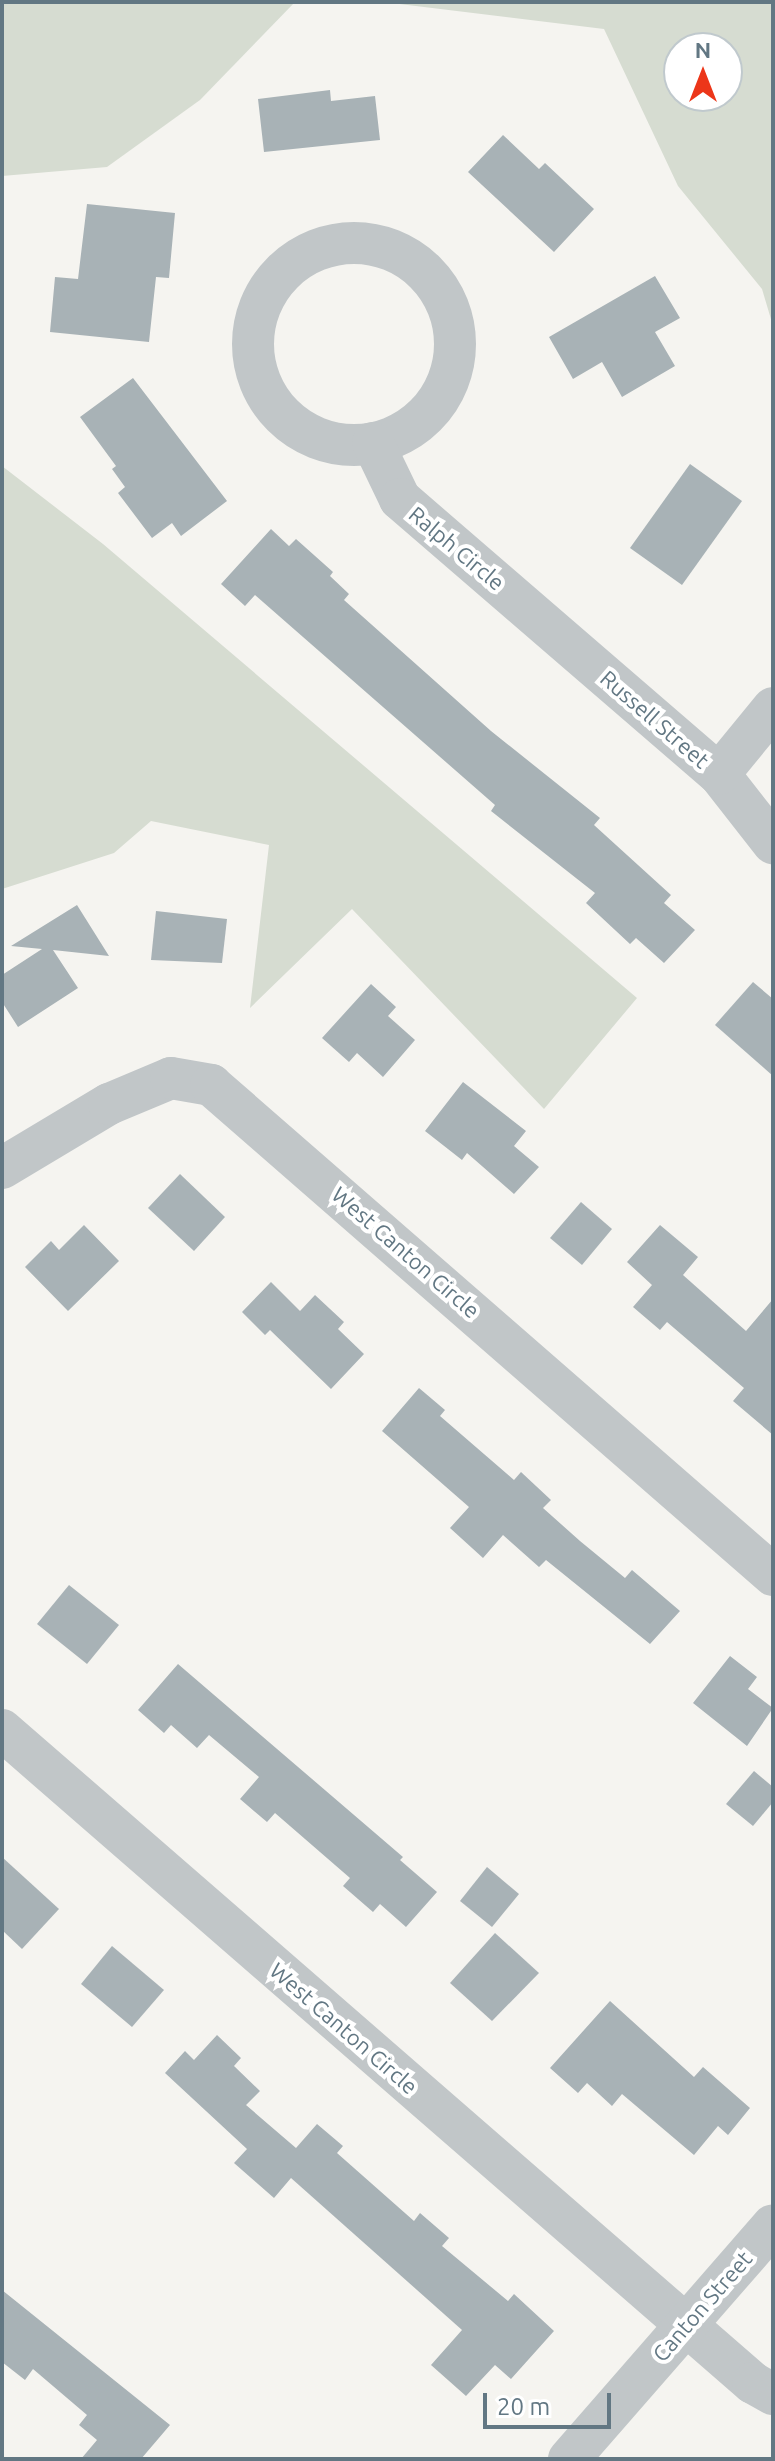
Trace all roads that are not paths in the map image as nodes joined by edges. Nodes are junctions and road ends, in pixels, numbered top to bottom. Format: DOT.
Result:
graph roads {
  1 [pos="373,443"];
  2 [pos="525,606"];
  3 [pos="773,708"];
  4 [pos="719,774"];
  5 [pos="773,843"];
  6 [pos="2,1168"];
  7 [pos="773,1575"];
  8 [pos="2,1730"];
  9 [pos="773,2225"];
  10 [pos="687,2324"];
  11 [pos="773,2394"];
  12 [pos="569,2459"];
  1 -- 1 [label="street"];
  1 -- 2 [label="street, Ralph Circle"];
  2 -- 4 [label="street, Russell Street"];
  3 -- 4 [label="street"];
  4 -- 5 [label="street, Russell Street"];
  6 -- 7 [label="street, West Canton Circle"];
  8 -- 10 [label="street, West Canton Circle"];
  9 -- 10 [label="street, Canton Street"];
  10 -- 11 [label="street, West Canton Circle"];
  10 -- 12 [label="street, Canton Street"];
}
